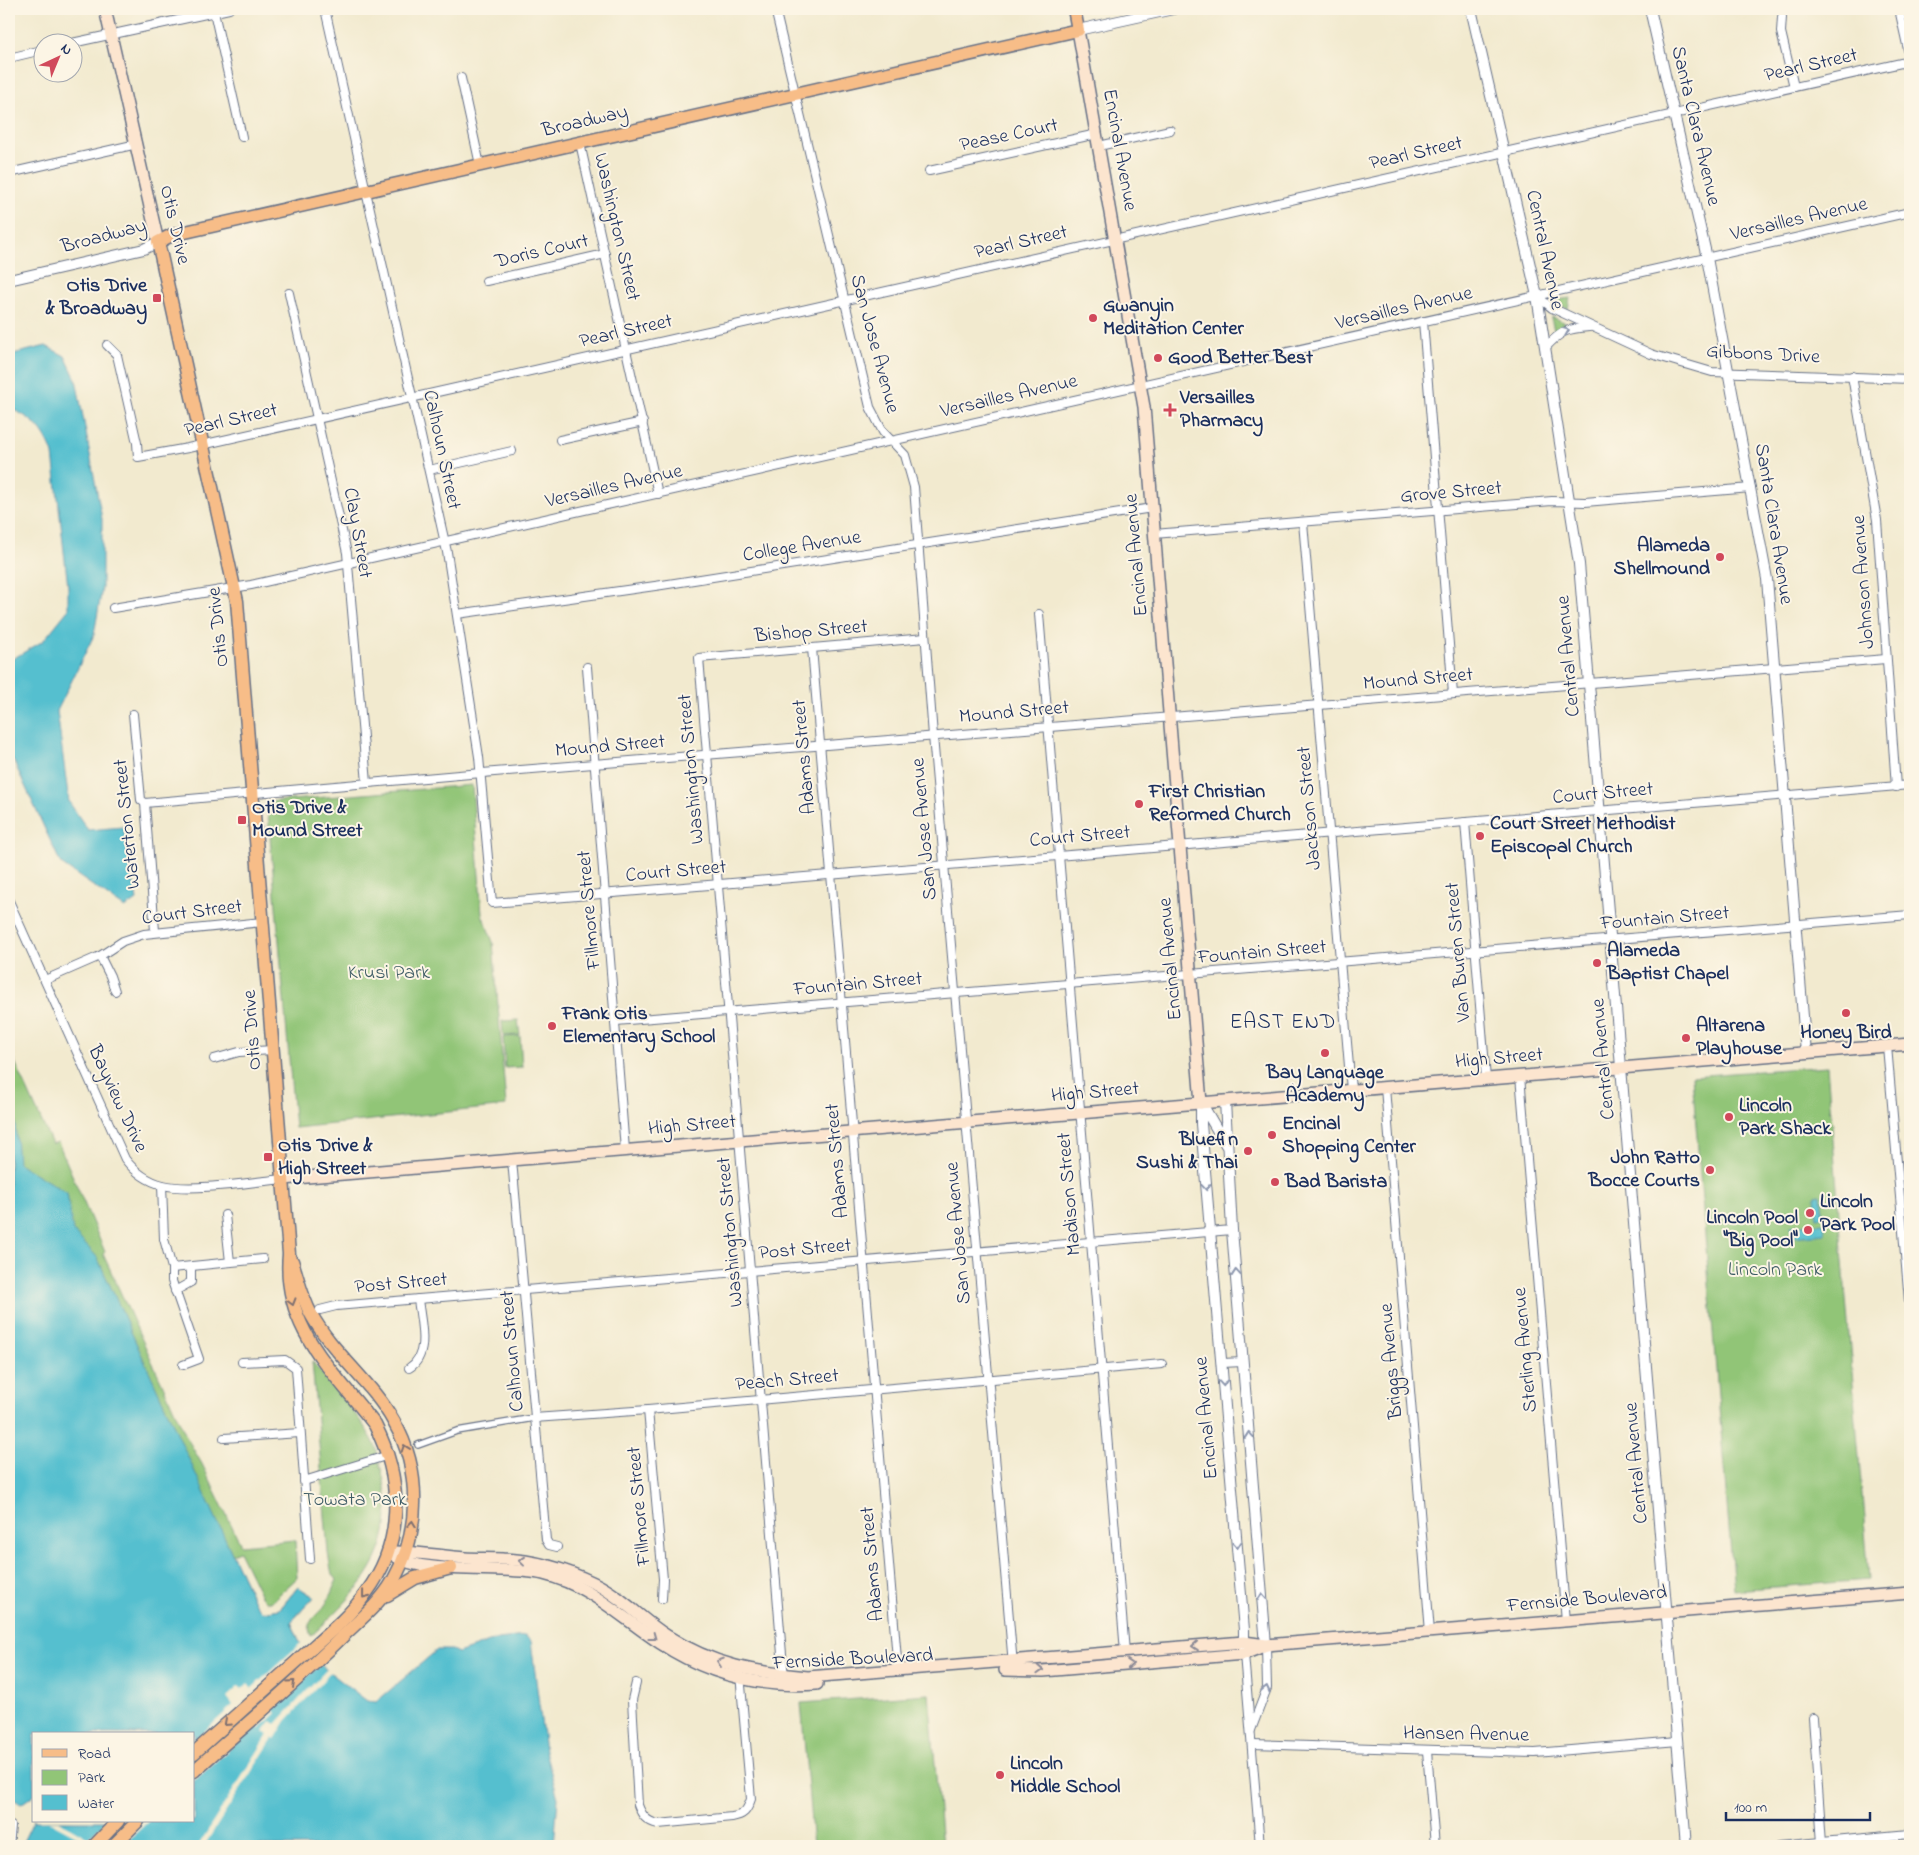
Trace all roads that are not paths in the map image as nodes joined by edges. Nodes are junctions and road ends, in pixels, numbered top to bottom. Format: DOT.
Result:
graph roads {
  1 [pos="105,9"];
  2 [pos="228,9"];
  3 [pos="325,9"];
  4 [pos="775,9"];
  5 [pos="1074,9"];
  6 [pos="1173,9"];
  7 [pos="1471,9"];
  8 [pos="1650,9"];
  9 [pos="1899,9"];
  10 [pos="214,12"];
  11 [pos="1782,17"];
  12 [pos="1078,30"];
  13 [pos="111,34"];
  14 [pos="82,41"];
  15 [pos="32,52"];
  16 [pos="9,58"];
  17 [pos="1910,60"];
  18 [pos="461,78"];
  19 [pos="1794,87"];
  20 [pos="795,94"];
  21 [pos="1674,113"];
  22 [pos="1170,130"];
  23 [pos="242,138"];
  24 [pos="1098,140"];
  25 [pos="580,143"];
  26 [pos="136,144"];
  27 [pos="1504,151"];
  28 [pos="480,165"];
  29 [pos="929,171"];
  30 [pos="9,173"];
  31 [pos="366,191"];
  32 [pos="1910,212"];
  33 [pos="1115,238"];
  34 [pos="158,242"];
  35 [pos="605,254"];
  36 [pos="1707,258"];
  37 [pos="9,280"];
  38 [pos="486,281"];
  39 [pos="289,294"];
  40 [pos="1537,296"];
  41 [pos="844,299"];
  42 [pos="1423,321"];
  43 [pos="1592,326"];
  44 [pos="107,345"];
  45 [pos="1546,348"];
  46 [pos="626,349"];
  47 [pos="1728,371"];
  48 [pos="1852,376"];
  49 [pos="1910,379"];
  50 [pos="1140,384"];
  51 [pos="413,397"];
  52 [pos="317,419"];
  53 [pos="643,422"];
  54 [pos="560,440"];
  55 [pos="892,440"];
  56 [pos="204,444"];
  57 [pos="512,451"];
  58 [pos="429,470"];
  59 [pos="1751,488"];
  60 [pos="658,494"];
  61 [pos="1569,502"];
  62 [pos="1152,508"];
  63 [pos="1438,511"];
  64 [pos="1303,522"];
  65 [pos="1154,534"];
  66 [pos="444,542"];
  67 [pos="917,544"];
  68 [pos="349,563"];
  69 [pos="235,588"];
  70 [pos="113,608"];
  71 [pos="457,614"];
  72 [pos="1039,614"];
  73 [pos="925,638"];
  74 [pos="812,648"];
  75 [pos="699,658"];
  76 [pos="1886,658"];
  77 [pos="587,667"];
  78 [pos="1773,667"];
  79 [pos="1589,682"];
  80 [pos="1453,694"];
  81 [pos="1318,705"];
  82 [pos="133,714"];
  83 [pos="1170,716"];
  84 [pos="1047,727"];
  85 [pos="933,736"];
  86 [pos="820,746"];
  87 [pos="707,755"];
  88 [pos="593,765"];
  89 [pos="480,774"];
  90 [pos="367,783"];
  91 [pos="1910,785"];
  92 [pos="1896,787"];
  93 [pos="253,792"];
  94 [pos="1784,795"];
  95 [pos="145,804"];
  96 [pos="1600,810"];
  97 [pos="1465,822"];
  98 [pos="1328,834"];
  99 [pos="1180,845"];
  100 [pos="1058,855"];
  101 [pos="944,866"];
  102 [pos="831,874"];
  103 [pos="718,884"];
  104 [pos="605,894"];
  105 [pos="9,901"];
  106 [pos="492,903"];
  107 [pos="1910,915"];
  108 [pos="263,922"];
  109 [pos="1794,925"];
  110 [pos="155,931"];
  111 [pos="1611,940"];
  112 [pos="1475,951"];
  113 [pos="100,956"];
  114 [pos="1340,962"];
  115 [pos="1191,975"];
  116 [pos="45,980"];
  117 [pos="1068,985"];
  118 [pos="115,991"];
  119 [pos="955,994"];
  120 [pos="841,1003"];
  121 [pos="728,1012"];
  122 [pos="616,1022"];
  123 [pos="1910,1044"];
  124 [pos="1887,1046"];
  125 [pos="273,1050"];
  126 [pos="1806,1053"];
  127 [pos="214,1059"];
  128 [pos="1622,1068"];
  129 [pos="1520,1076"];
  130 [pos="1486,1079"];
  131 [pos="1384,1088"];
  132 [pos="1351,1090"];
  133 [pos="1225,1101"];
  134 [pos="1201,1103"];
  135 [pos="1079,1113"];
  136 [pos="967,1123"];
  137 [pos="852,1131"];
  138 [pos="739,1141"];
  139 [pos="1226,1146"];
  140 [pos="625,1150"];
  141 [pos="512,1160"];
  142 [pos="283,1179"];
  143 [pos="162,1185"];
  144 [pos="225,1215"];
  145 [pos="1232,1230"];
  146 [pos="1210,1232"];
  147 [pos="1091,1243"];
  148 [pos="977,1252"];
  149 [pos="289,1254"];
  150 [pos="263,1259"];
  151 [pos="863,1261"];
  152 [pos="230,1262"];
  153 [pos="191,1267"];
  154 [pos="172,1268"];
  155 [pos="751,1270"];
  156 [pos="524,1289"];
  157 [pos="175,1291"];
  158 [pos="418,1299"];
  159 [pos="320,1310"];
  160 [pos="1910,1313"];
  161 [pos="242,1362"];
  162 [pos="1243,1362"];
  163 [pos="1222,1363"];
  164 [pos="1162,1364"];
  165 [pos="183,1365"];
  166 [pos="409,1368"];
  167 [pos="1101,1371"];
  168 [pos="988,1381"];
  169 [pos="875,1390"];
  170 [pos="761,1399"];
  171 [pos="648,1410"];
  172 [pos="534,1418"];
  173 [pos="300,1433"];
  174 [pos="224,1438"];
  175 [pos="418,1444"];
  176 [pos="389,1454"];
  177 [pos="304,1480"];
  178 [pos="557,1547"];
  179 [pos="389,1552"];
  180 [pos="405,1556"];
  181 [pos="310,1559"];
  182 [pos="451,1568"];
  183 [pos="1910,1592"];
  184 [pos="662,1599"];
  185 [pos="379,1601"];
  186 [pos="1667,1613"];
  187 [pos="1566,1621"];
  188 [pos="1430,1632"];
  189 [pos="1266,1645"];
  190 [pos="1244,1648"];
  191 [pos="1125,1652"];
  192 [pos="1106,1654"];
  193 [pos="1013,1665"];
  194 [pos="1064,1669"];
  195 [pos="898,1671"];
  196 [pos="740,1674"];
  197 [pos="784,1680"];
  198 [pos="636,1683"];
  199 [pos="1813,1718"];
  200 [pos="1251,1730"];
  201 [pos="1678,1741"];
  202 [pos="1252,1744"];
  203 [pos="1427,1751"];
  204 [pos="195,1752"];
  205 [pos="195,1770"];
  206 [pos="117,1822"];
  207 [pos="137,1822"];
  208 [pos="12,1826"];
  209 [pos="1910,1834"];
  210 [pos="1822,1842"];
  211 [pos="9,1846"];
  212 [pos="94,1846"];
  213 [pos="113,1846"];
  214 [pos="1260,1846"];
  215 [pos="1435,1846"];
  216 [pos="1686,1846"];
  217 [pos="1778,1846"];
  1 -- 13 [label="main road, Otis Drive"];
  2 -- 10 [label="street"];
  3 -- 31 [label="street, Calhoun Street"];
  4 -- 20 [label="street, San Jose Avenue"];
  5 -- 12 [label="main road, Encinal Avenue"];
  6 -- 12 [label="street, Broadway"];
  7 -- 27 [label="street, Central Avenue"];
  8 -- 21 [label="street, Santa Clara Avenue"];
  9 -- 17 [label="street"];
  10 -- 13 [label="street"];
  10 -- 23 [label="street"];
  11 -- 19 [label="street"];
  12 -- 20 [label="main road, Broadway"];
  12 -- 24 [label="main road, Encinal Avenue"];
  13 -- 14 [label="street"];
  13 -- 26 [label="main road, Otis Drive"];
  15 -- 16 [label="street"];
  17 -- 19 [label="street, Pearl Street"];
  18 -- 28 [label="street"];
  19 -- 21 [label="street, Pearl Street"];
  20 -- 25 [label="main road, Broadway"];
  20 -- 41 [label="street, San Jose Avenue"];
  21 -- 27 [label="street, Pearl Street"];
  21 -- 36 [label="street, Santa Clara Avenue"];
  22 -- 24 [label="street, Pease Court"];
  24 -- 29 [label="street, Pease Court"];
  24 -- 33 [label="main road, Encinal Avenue"];
  25 -- 28 [label="main road, Broadway"];
  25 -- 35 [label="street, Washington Street"];
  26 -- 30 [label="street"];
  26 -- 34 [label="main road, Otis Drive"];
  27 -- 33 [label="street, Pearl Street"];
  27 -- 40 [label="street, Central Avenue"];
  28 -- 31 [label="main road, Broadway"];
  31 -- 34 [label="main road, Broadway"];
  31 -- 51 [label="street, Calhoun Street"];
  32 -- 36 [label="street, Versailles Avenue"];
  33 -- 41 [label="street, Pearl Street"];
  33 -- 50 [label="main road, Encinal Avenue"];
  34 -- 37 [label="street, Broadway"];
  34 -- 56 [label="main road, Otis Drive"];
  35 -- 38 [label="street, Doris Court"];
  35 -- 46 [label="street, Washington Street"];
  36 -- 40 [label="street, Versailles Avenue"];
  36 -- 47 [label="street, Santa Clara Avenue"];
  39 -- 52 [label="street, Clay Street"];
  40 -- 42 [label="street, Versailles Avenue"];
  40 -- 43 [label="street, Gibbons Drive"];
  40 -- 45 [label="street, Central Avenue"];
  41 -- 46 [label="street, Pearl Street"];
  41 -- 55 [label="street, San Jose Avenue"];
  42 -- 50 [label="street, Versailles Avenue"];
  42 -- 63 [label="street"];
  45 -- 43 [label="street, one-way"];
  43 -- 47 [label="street, Gibbons Drive"];
  44 -- 56 [label="street, Pearl Street"];
  45 -- 61 [label="street, Central Avenue"];
  46 -- 51 [label="street, Pearl Street"];
  46 -- 53 [label="street, Washington Street"];
  47 -- 48 [label="street, Gibbons Drive"];
  47 -- 59 [label="street, Santa Clara Avenue"];
  48 -- 49 [label="street, Gibbons Drive"];
  48 -- 76 [label="street, Johnson Avenue"];
  50 -- 55 [label="street, Versailles Avenue"];
  50 -- 62 [label="main road, Encinal Avenue"];
  51 -- 52 [label="street, Pearl Street"];
  51 -- 58 [label="street, Calhoun Street"];
  52 -- 56 [label="street, Pearl Street"];
  52 -- 68 [label="street, Clay Street"];
  53 -- 54 [label="street"];
  53 -- 60 [label="street, Washington Street"];
  55 -- 60 [label="street, Versailles Avenue"];
  55 -- 67 [label="street, San Jose Avenue"];
  56 -- 69 [label="main road, Otis Drive"];
  57 -- 58 [label="street"];
  58 -- 66 [label="street, Calhoun Street"];
  59 -- 61 [label="street, Grove Street"];
  59 -- 78 [label="street, Santa Clara Avenue"];
  60 -- 66 [label="street, Versailles Avenue"];
  61 -- 63 [label="street, Grove Street"];
  61 -- 79 [label="street, Central Avenue"];
  62 -- 65 [label="main road, Encinal Avenue"];
  62 -- 67 [label="street, College Avenue"];
  63 -- 64 [label="street, Grove Street"];
  63 -- 80 [label="street"];
  64 -- 65 [label="street, Grove Street"];
  64 -- 81 [label="street, Jackson Street"];
  65 -- 83 [label="main road, Encinal Avenue"];
  66 -- 68 [label="street, Versailles Avenue"];
  66 -- 71 [label="street, Calhoun Street"];
  67 -- 71 [label="street, College Avenue"];
  67 -- 73 [label="street, San Jose Avenue"];
  68 -- 69 [label="street, Versailles Avenue"];
  68 -- 90 [label="street, Clay Street"];
  69 -- 70 [label="street, Versailles Avenue"];
  69 -- 93 [label="main road, Otis Drive"];
  71 -- 89 [label="street, Calhoun Street"];
  72 -- 84 [label="street, Madison Street"];
  73 -- 74 [label="street, Bishop Street"];
  73 -- 85 [label="street, San Jose Avenue"];
  74 -- 75 [label="street, Bishop Street"];
  74 -- 86 [label="street, Adams Street"];
  75 -- 87 [label="street, Washington Street"];
  76 -- 78 [label="street, Mound Street"];
  76 -- 92 [label="street, Johnson Avenue"];
  77 -- 88 [label="street, Fillmore Street"];
  78 -- 79 [label="street, Mound Street"];
  78 -- 94 [label="street, Santa Clara Avenue"];
  79 -- 80 [label="street, Mound Street"];
  79 -- 96 [label="street, Central Avenue"];
  80 -- 81 [label="street, Mound Street"];
  81 -- 83 [label="street, Mound Street"];
  81 -- 98 [label="street, Jackson Street"];
  82 -- 95 [label="street, Waterton Street"];
  83 -- 84 [label="street, Mound Street"];
  83 -- 99 [label="main road, Encinal Avenue"];
  84 -- 85 [label="street, Mound Street"];
  84 -- 100 [label="street, Madison Street"];
  85 -- 86 [label="street, Mound Street"];
  85 -- 101 [label="street, San Jose Avenue"];
  86 -- 87 [label="street, Mound Street"];
  86 -- 102 [label="street, Adams Street"];
  87 -- 88 [label="street, Mound Street"];
  87 -- 103 [label="street, Washington Street"];
  88 -- 89 [label="street, Mound Street"];
  88 -- 104 [label="street, Fillmore Street"];
  89 -- 90 [label="street, Mound Street"];
  89 -- 106 [label="street, Calhoun Street"];
  90 -- 93 [label="street, Mound Street"];
  91 -- 92 [label="street, Court Street"];
  92 -- 94 [label="street, Court Street"];
  93 -- 95 [label="street, Mound Street"];
  93 -- 108 [label="main road, Otis Drive"];
  94 -- 96 [label="street, Court Street"];
  94 -- 109 [label="street, Santa Clara Avenue"];
  95 -- 110 [label="street, Waterton Street"];
  96 -- 97 [label="street, Court Street"];
  96 -- 111 [label="street, Central Avenue"];
  97 -- 98 [label="street, Court Street"];
  97 -- 112 [label="street, Van Buren Street"];
  98 -- 99 [label="street, Court Street"];
  98 -- 114 [label="street, Jackson Street"];
  99 -- 100 [label="street, Court Street"];
  99 -- 115 [label="main road, Encinal Avenue"];
  100 -- 101 [label="street, Court Street"];
  100 -- 117 [label="street, Madison Street"];
  101 -- 102 [label="street, Court Street"];
  101 -- 119 [label="street, San Jose Avenue"];
  102 -- 103 [label="street, Court Street"];
  102 -- 120 [label="street, Adams Street"];
  103 -- 104 [label="street, Court Street"];
  103 -- 121 [label="street, Washington Street"];
  104 -- 106 [label="street, Court Street"];
  104 -- 122 [label="street, Fillmore Street"];
  105 -- 116 [label="street, Bayview Drive"];
  107 -- 109 [label="street, Fountain Street"];
  108 -- 110 [label="street, Court Street"];
  108 -- 125 [label="main road, Otis Drive"];
  109 -- 111 [label="street, Fountain Street"];
  109 -- 126 [label="street, Santa Clara Avenue"];
  110 -- 113 [label="street, Court Street"];
  111 -- 112 [label="street, Fountain Street"];
  111 -- 128 [label="street, Central Avenue"];
  112 -- 114 [label="street, Fountain Street"];
  112 -- 130 [label="street, Van Buren Street"];
  113 -- 116 [label="street, Court Street"];
  113 -- 118 [label="street"];
  114 -- 115 [label="street, Fountain Street"];
  114 -- 132 [label="street, Jackson Street"];
  115 -- 117 [label="street, Fountain Street"];
  115 -- 134 [label="main road, Encinal Avenue"];
  116 -- 143 [label="street, Bayview Drive"];
  117 -- 119 [label="street, Fountain Street"];
  117 -- 135 [label="street, Madison Street"];
  119 -- 120 [label="street, Fountain Street"];
  119 -- 136 [label="street, San Jose Avenue"];
  120 -- 121 [label="street, Fountain Street"];
  120 -- 137 [label="street, Adams Street"];
  121 -- 122 [label="street, Fountain Street"];
  121 -- 138 [label="street, Washington Street"];
  122 -- 140 [label="street, Fillmore Street"];
  123 -- 124 [label="main road, High Street"];
  124 -- 126 [label="main road, High Street"];
  124 -- 160 [label="street"];
  125 -- 127 [label="street"];
  125 -- 142 [label="main road, Otis Drive"];
  126 -- 128 [label="main road, High Street"];
  128 -- 129 [label="main road, High Street"];
  128 -- 186 [label="street, Central Avenue"];
  129 -- 130 [label="main road, High Street"];
  129 -- 187 [label="street, Sterling Avenue"];
  130 -- 131 [label="main road, High Street"];
  131 -- 132 [label="main road, High Street"];
  131 -- 188 [label="street, Briggs Avenue"];
  132 -- 133 [label="main road, High Street"];
  133 -- 134 [label="main road, High Street"];
  133 -- 139 [label="street, Encinal Avenue"];
  134 -- 135 [label="main road, High Street"];
  134 -- 139 [label="street, Encinal Avenue"];
  134 -- 146 [label="street, Encinal Avenue, one-way"];
  135 -- 136 [label="main road, High Street"];
  135 -- 147 [label="street, Madison Street"];
  136 -- 137 [label="main road, High Street"];
  136 -- 148 [label="street, San Jose Avenue"];
  137 -- 138 [label="main road, High Street"];
  137 -- 151 [label="street, Adams Street"];
  138 -- 140 [label="main road, High Street"];
  138 -- 155 [label="street, Washington Street"];
  139 -- 145 [label="street, Encinal Avenue"];
  140 -- 141 [label="main road, High Street"];
  141 -- 142 [label="main road, High Street"];
  141 -- 156 [label="street, Calhoun Street"];
  142 -- 143 [label="street, Bayview Drive"];
  142 -- 149 [label="main road, Otis Drive"];
  143 -- 154 [label="street"];
  144 -- 152 [label="street"];
  145 -- 146 [label="street, Post Street"];
  162 -- 145 [label="street, Encinal Avenue, one-way"];
  146 -- 147 [label="street, Post Street"];
  146 -- 163 [label="street, Encinal Avenue"];
  147 -- 148 [label="street, Post Street"];
  147 -- 167 [label="street, Madison Street"];
  148 -- 151 [label="street, Post Street"];
  148 -- 168 [label="street, San Jose Avenue"];
  149 -- 176 [label="main road, Otis Drive, one-way"];
  180 -- 149 [label="main road, Otis Drive, one-way"];
  150 -- 152 [label="street"];
  151 -- 155 [label="street, Post Street"];
  151 -- 169 [label="street, Adams Street"];
  152 -- 153 [label="street"];
  153 -- 154 [label="street"];
  153 -- 157 [label="street"];
  154 -- 157 [label="street"];
  155 -- 156 [label="street, Post Street"];
  155 -- 170 [label="street, Washington Street"];
  156 -- 158 [label="street, Post Street"];
  156 -- 172 [label="street, Calhoun Street"];
  157 -- 165 [label="street"];
  158 -- 159 [label="street, Post Street"];
  158 -- 166 [label="street"];
  161 -- 173 [label="street"];
  162 -- 163 [label="street"];
  189 -- 162 [label="street, Encinal Avenue, one-way"];
  163 -- 190 [label="street, Encinal Avenue, one-way"];
  164 -- 167 [label="street, Peach Street"];
  167 -- 168 [label="street, Peach Street"];
  167 -- 191 [label="street, Madison Street"];
  168 -- 169 [label="street, Peach Street"];
  168 -- 193 [label="street, San Jose Avenue"];
  169 -- 170 [label="street, Peach Street"];
  169 -- 195 [label="street, Adams Street"];
  170 -- 171 [label="street, Peach Street"];
  170 -- 197 [label="street, Washington Street"];
  171 -- 172 [label="street, Peach Street"];
  171 -- 184 [label="street, Fillmore Street"];
  172 -- 175 [label="street, Peach Street"];
  172 -- 178 [label="street, Calhoun Street"];
  173 -- 174 [label="street"];
  173 -- 177 [label="street"];
  176 -- 177 [label="street"];
  176 -- 179 [label="main road, Otis Drive"];
  177 -- 181 [label="street"];
  179 -- 180 [label="main road, Fernside Boulevard"];
  179 -- 204 [label="main road, Otis Drive, one-way"];
  180 -- 182 [label="main road, Fernside Boulevard"];
  180 -- 185 [label="main road, Otis Drive"];
  196 -- 180 [label="main road, Fernside Boulevard, one-way"];
  182 -- 185 [label="main road"];
  182 -- 196 [label="main road, Fernside Boulevard, one-way"];
  183 -- 186 [label="main road, Fernside Boulevard"];
  205 -- 185 [label="main road, Otis Drive, one-way"];
  186 -- 187 [label="main road, Fernside Boulevard"];
  186 -- 201 [label="street, Central Avenue"];
  187 -- 188 [label="main road, Fernside Boulevard"];
  188 -- 189 [label="main road, Fernside Boulevard"];
  189 -- 190 [label="main road, Fernside Boulevard"];
  200 -- 189 [label="street, Encinal Avenue, one-way"];
  190 -- 191 [label="main road, Fernside Boulevard, one-way"];
  194 -- 190 [label="main road, Fernside Boulevard, one-way"];
  190 -- 200 [label="street, Encinal Avenue"];
  191 -- 192 [label="main road, Fernside Boulevard"];
  192 -- 193 [label="main road, Fernside Boulevard"];
  192 -- 194 [label="main road"];
  193 -- 194 [label="main road, Fernside Boulevard, one-way"];
  193 -- 195 [label="main road, Fernside Boulevard"];
  193 -- 197 [label="main road, Fernside Boulevard"];
  195 -- 197 [label="main road, Fernside Boulevard"];
  196 -- 197 [label="main road, Fernside Boulevard"];
  196 -- 198 [label="street"];
  199 -- 210 [label="street"];
  200 -- 202 [label="street, Encinal Avenue"];
  201 -- 203 [label="street, Hansen Avenue"];
  201 -- 216 [label="street, Central Avenue"];
  202 -- 203 [label="street, Hansen Avenue"];
  202 -- 214 [label="street, Encinal Avenue"];
  203 -- 215 [label="street"];
  206 -- 212 [label="main road"];
  207 -- 213 [label="main road"];
  208 -- 211 [label="street"];
  209 -- 210 [label="street"];
  210 -- 217 [label="street"];
}
